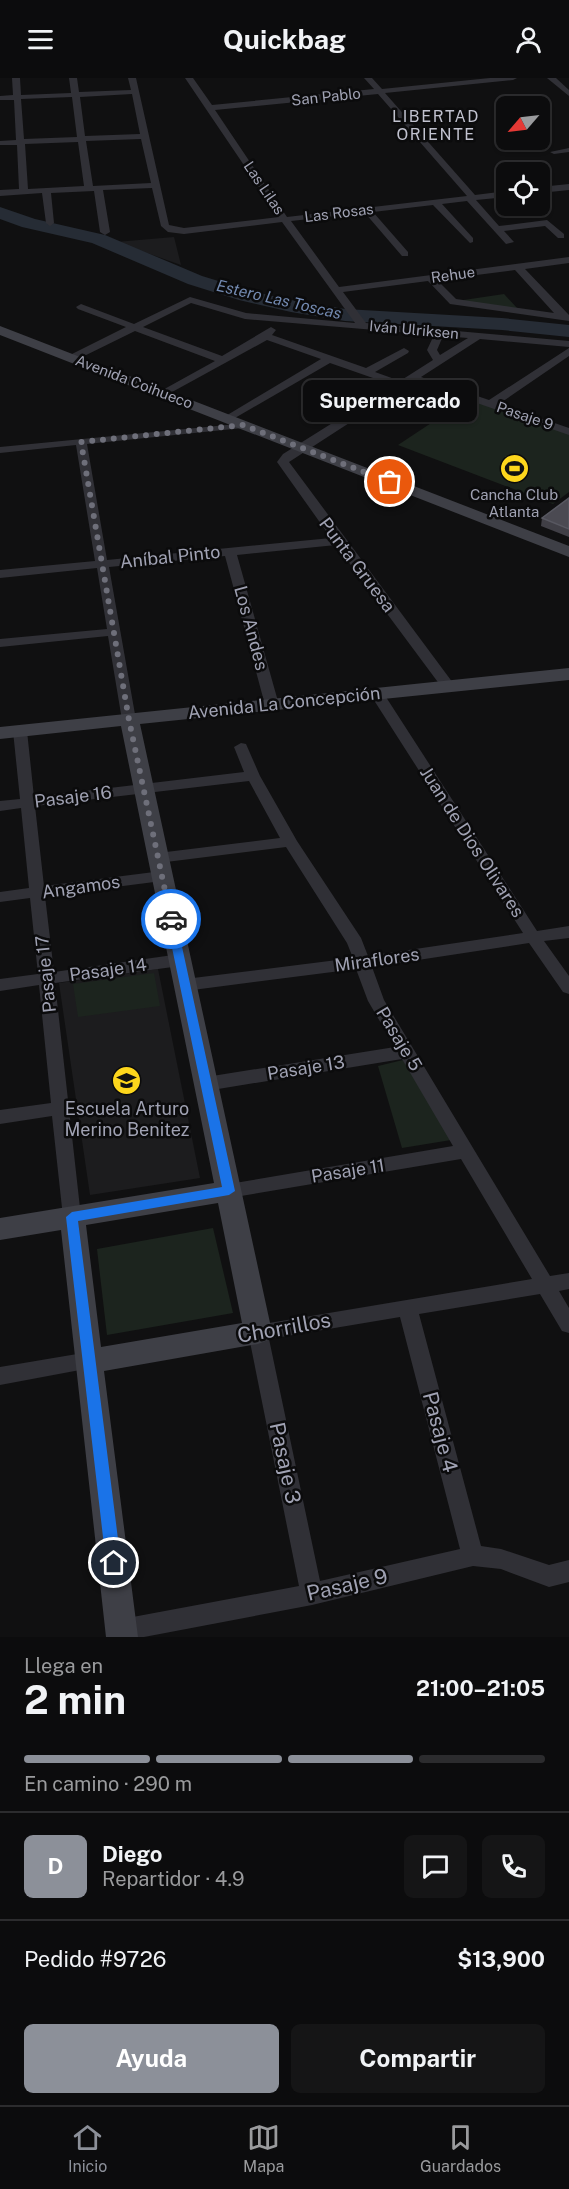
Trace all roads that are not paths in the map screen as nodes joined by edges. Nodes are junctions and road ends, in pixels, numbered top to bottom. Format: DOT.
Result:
graph roads {
  1 [pos="16,78"];
  2 [pos="73,78"];
  3 [pos="132,78"];
  4 [pos="189,78"];
  5 [pos="368,78"];
  6 [pos="513,78"];
  7 [pos="550,78"];
  8 [pos="379,91"];
  9 [pos="135,92"];
  10 [pos="75,94"];
  11 [pos="569,94"];
  12 [pos="17,97"];
  13 [pos="0,98"];
  14 [pos="210,108"];
  15 [pos="145,136"];
  16 [pos="82,139"];
  17 [pos="21,142"];
  18 [pos="0,143"];
  19 [pos="569,150"];
  20 [pos="555,152"];
  21 [pos="156,185"];
  22 [pos="569,187"];
  23 [pos="93,188"];
  24 [pos="550,189"];
  25 [pos="46,191"];
  26 [pos="24,192"];
  27 [pos="0,193"];
  28 [pos="496,195"];
  29 [pos="471,198"];
  30 [pos="435,202"];
  31 [pos="367,210"];
  32 [pos="285,219"];
  33 [pos="50,223"];
  34 [pos="497,229"];
  35 [pos="105,232"];
  36 [pos="561,236"];
  37 [pos="470,240"];
  38 [pos="508,242"];
  39 [pos="405,254"];
  40 [pos="569,260"];
  41 [pos="518,267"];
  42 [pos="431,279"];
  43 [pos="337,290"];
  44 [pos="81,307"];
  45 [pos="272,318"];
  46 [pos="567,318"];
  47 [pos="361,323"];
  48 [pos="134,327"];
  49 [pos="0,330"];
  50 [pos="440,332"];
  51 [pos="480,335"];
  52 [pos="266,336"];
  53 [pos="569,344"];
  54 [pos="404,351"];
  55 [pos="569,351"];
  56 [pos="72,358"];
  57 [pos="329,359"];
  58 [pos="223,360"];
  59 [pos="438,360"];
  60 [pos="367,372"];
  61 [pos="412,376"];
  62 [pos="400,384"];
  63 [pos="163,394"];
  64 [pos="491,404"];
  65 [pos="228,419"];
  66 [pos="243,425"];
  67 [pos="567,429"];
  68 [pos="81,442"];
  69 [pos="301,448"];
  70 [pos="0,450"];
  71 [pos="339,541"];
  72 [pos="230,551"];
  73 [pos="569,552"];
  74 [pos="102,564"];
  75 [pos="0,574"];
  76 [pos="114,632"];
  77 [pos="0,643"];
  78 [pos="569,674"];
  79 [pos="448,686"];
  80 [pos="377,693"];
  81 [pos="272,705"];
  82 [pos="129,720"];
  83 [pos="20,731"];
  84 [pos="0,733"];
  85 [pos="241,747"];
  86 [pos="253,776"];
  87 [pos="144,789"];
  88 [pos="27,803"];
  89 [pos="0,806"];
  90 [pos="290,842"];
  91 [pos="160,867"];
  92 [pos="37,893"];
  93 [pos="0,897"];
  94 [pos="569,932"];
  95 [pos="533,937"];
  96 [pos="180,960"];
  97 [pos="364,962"];
  98 [pos="46,978"];
  99 [pos="0,984"];
  100 [pos="185,985"];
  101 [pos="569,988"];
  102 [pos="406,1052"];
  103 [pos="206,1084"];
  104 [pos="60,1108"];
  105 [pos="0,1117"];
  106 [pos="466,1151"];
  107 [pos="229,1191"];
  108 [pos="72,1217"];
  109 [pos="0,1229"];
  110 [pos="569,1281"];
  111 [pos="544,1285"];
  112 [pos="406,1307"];
  113 [pos="569,1325"];
  114 [pos="258,1332"];
  115 [pos="89,1361"];
  116 [pos="0,1376"];
  117 [pos="473,1556"];
  118 [pos="569,1571"];
  119 [pos="312,1594"];
  120 [pos="122,1633"];
  1 -- 12 [label="street"];
  2 -- 10 [label="street"];
  3 -- 9 [label="street"];
  4 -- 14 [label="street, Las Lilas"];
  5 -- 8 [label="street"];
  6 -- 8 [label="street, San Pablo"];
  7 -- 11 [label="street"];
  8 -- 14 [label="street, San Pablo"];
  8 -- 29 [label="street"];
  9 -- 10 [label="street"];
  9 -- 15 [label="street"];
  10 -- 12 [label="street"];
  10 -- 16 [label="street"];
  12 -- 13 [label="street"];
  12 -- 17 [label="street"];
  14 -- 32 [label="street, Las Lilas"];
  15 -- 16 [label="street"];
  15 -- 21 [label="street"];
  16 -- 17 [label="street"];
  16 -- 23 [label="street"];
  17 -- 18 [label="street"];
  17 -- 26 [label="street"];
  19 -- 20 [label="street"];
  21 -- 23 [label="street"];
  21 -- 32 [label="street, Las Rosas"];
  22 -- 24 [label="street"];
  23 -- 25 [label="street"];
  23 -- 35 [label="street"];
  25 -- 26 [label="street"];
  25 -- 33 [label="street"];
  26 -- 27 [label="street"];
  28 -- 29 [label="street, Las Rosas"];
  29 -- 30 [label="street, Las Rosas"];
  29 -- 34 [label="street"];
  30 -- 31 [label="street, Las Rosas"];
  30 -- 37 [label="street"];
  31 -- 32 [label="street, Las Rosas"];
  31 -- 39 [label="street"];
  32 -- 43 [label="street, Las Lilas"];
  34 -- 36 [label="street"];
  34 -- 38 [label="street"];
  40 -- 41 [label="street, Rehue"];
  41 -- 42 [label="street, Rehue"];
  41 -- 46 [label="street"];
  42 -- 43 [label="street, Rehue"];
  42 -- 46 [label="street"];
  43 -- 47 [label="street, Las Lilas"];
  44 -- 48 [label="street"];
  45 -- 47 [label="street, Iván Ulriksen"];
  45 -- 48 [label="street, Iván Ulriksen"];
  45 -- 52 [label="street"];
  47 -- 50 [label="street, Iván Ulriksen"];
  48 -- 56 [label="street"];
  48 -- 58 [label="street"];
  49 -- 56 [label="street, Avenida Coihueco"];
  50 -- 51 [label="street, Iván Ulriksen"];
  50 -- 59 [label="street"];
  51 -- 53 [label="street, Iván Ulriksen"];
  51 -- 59 [label="street"];
  52 -- 57 [label="street"];
  52 -- 58 [label="street"];
  54 -- 60 [label="street"];
  55 -- 64 [label="street"];
  56 -- 63 [label="street, Avenida Coihueco"];
  57 -- 60 [label="street"];
  57 -- 65 [label="street"];
  58 -- 63 [label="street"];
  59 -- 61 [label="street"];
  60 -- 62 [label="street"];
  61 -- 62 [label="street"];
  61 -- 64 [label="street, Pasaje 9"];
  62 -- 69 [label="street"];
  63 -- 65 [label="street, Avenida Coihueco"];
  64 -- 67 [label="street, Pasaje 9"];
  65 -- 66 [label="street, Avenida Coihueco"];
  66 -- 68 [label="street"];
  66 -- 69 [label="street, Avenida Coihueco"];
  68 -- 70 [label="street"];
  68 -- 74 [label="street"];
  69 -- 71 [label="street, Punta Gruesa"];
  69 -- 73 [label="street, Avenida Coihueco"];
  71 -- 72 [label="street, Aníbal Pinto"];
  71 -- 79 [label="street, Punta Gruesa"];
  72 -- 74 [label="street, Aníbal Pinto"];
  72 -- 81 [label="street, Los Andes"];
  74 -- 75 [label="street, Aníbal Pinto"];
  74 -- 76 [label="street"];
  76 -- 77 [label="street"];
  76 -- 82 [label="street"];
  78 -- 79 [label="street, Avenida La Concepción"];
  79 -- 80 [label="street, Avenida La Concepción"];
  80 -- 81 [label="street, Avenida La Concepción"];
  80 -- 95 [label="street, Juan de Dios Olivares"];
  81 -- 82 [label="street, Avenida La Concepción"];
  82 -- 83 [label="street, Avenida La Concepción"];
  82 -- 87 [label="street"];
  83 -- 84 [label="street, Avenida La Concepción"];
  83 -- 88 [label="street, Pasaje 17"];
  85 -- 86 [label="street, Pasaje 5"];
  86 -- 87 [label="street, Pasaje 16"];
  86 -- 90 [label="street, Pasaje 5"];
  87 -- 88 [label="street, Pasaje 16"];
  87 -- 91 [label="street"];
  88 -- 89 [label="street, Pasaje 16"];
  88 -- 92 [label="street, Pasaje 17"];
  90 -- 91 [label="street, Angamos"];
  90 -- 97 [label="street, Pasaje 5"];
  91 -- 92 [label="street, Angamos"];
  91 -- 96 [label="street"];
  92 -- 93 [label="street, Angamos"];
  92 -- 98 [label="street, Pasaje 17"];
  94 -- 95 [label="street, Miraflores"];
  95 -- 97 [label="street, Miraflores"];
  95 -- 101 [label="street, Juan de Dios Olivares"];
  96 -- 98 [label="street, Pasaje 14"];
  96 -- 100 [label="street"];
  97 -- 100 [label="street, Miraflores"];
  97 -- 102 [label="street, Pasaje 5"];
  98 -- 99 [label="street, Pasaje 14"];
  98 -- 104 [label="street, Pasaje 17"];
  100 -- 103 [label="street"];
  102 -- 103 [label="street, Pasaje 13"];
  102 -- 106 [label="street, Pasaje 5"];
  103 -- 107 [label="street"];
  104 -- 105 [label="street"];
  104 -- 108 [label="street, Pasaje 17"];
  106 -- 107 [label="street, Pasaje 11"];
  106 -- 111 [label="street, Pasaje 5"];
  107 -- 108 [label="street"];
  107 -- 114 [label="street"];
  108 -- 109 [label="street"];
  108 -- 115 [label="street"];
  110 -- 111 [label="street, Chorrillos"];
  111 -- 112 [label="street, Chorrillos"];
  111 -- 113 [label="street, Pasaje 5"];
  112 -- 114 [label="street, Chorrillos"];
  112 -- 117 [label="street, Pasaje 4"];
  114 -- 115 [label="street, Chorrillos"];
  114 -- 119 [label="street, Pasaje 3"];
  115 -- 116 [label="street, Chorrillos"];
  115 -- 120 [label="street"];
  117 -- 118 [label="street, Pasaje 9"];
  117 -- 119 [label="street, Pasaje 9"];
  119 -- 120 [label="street, Pasaje 9"];
}
